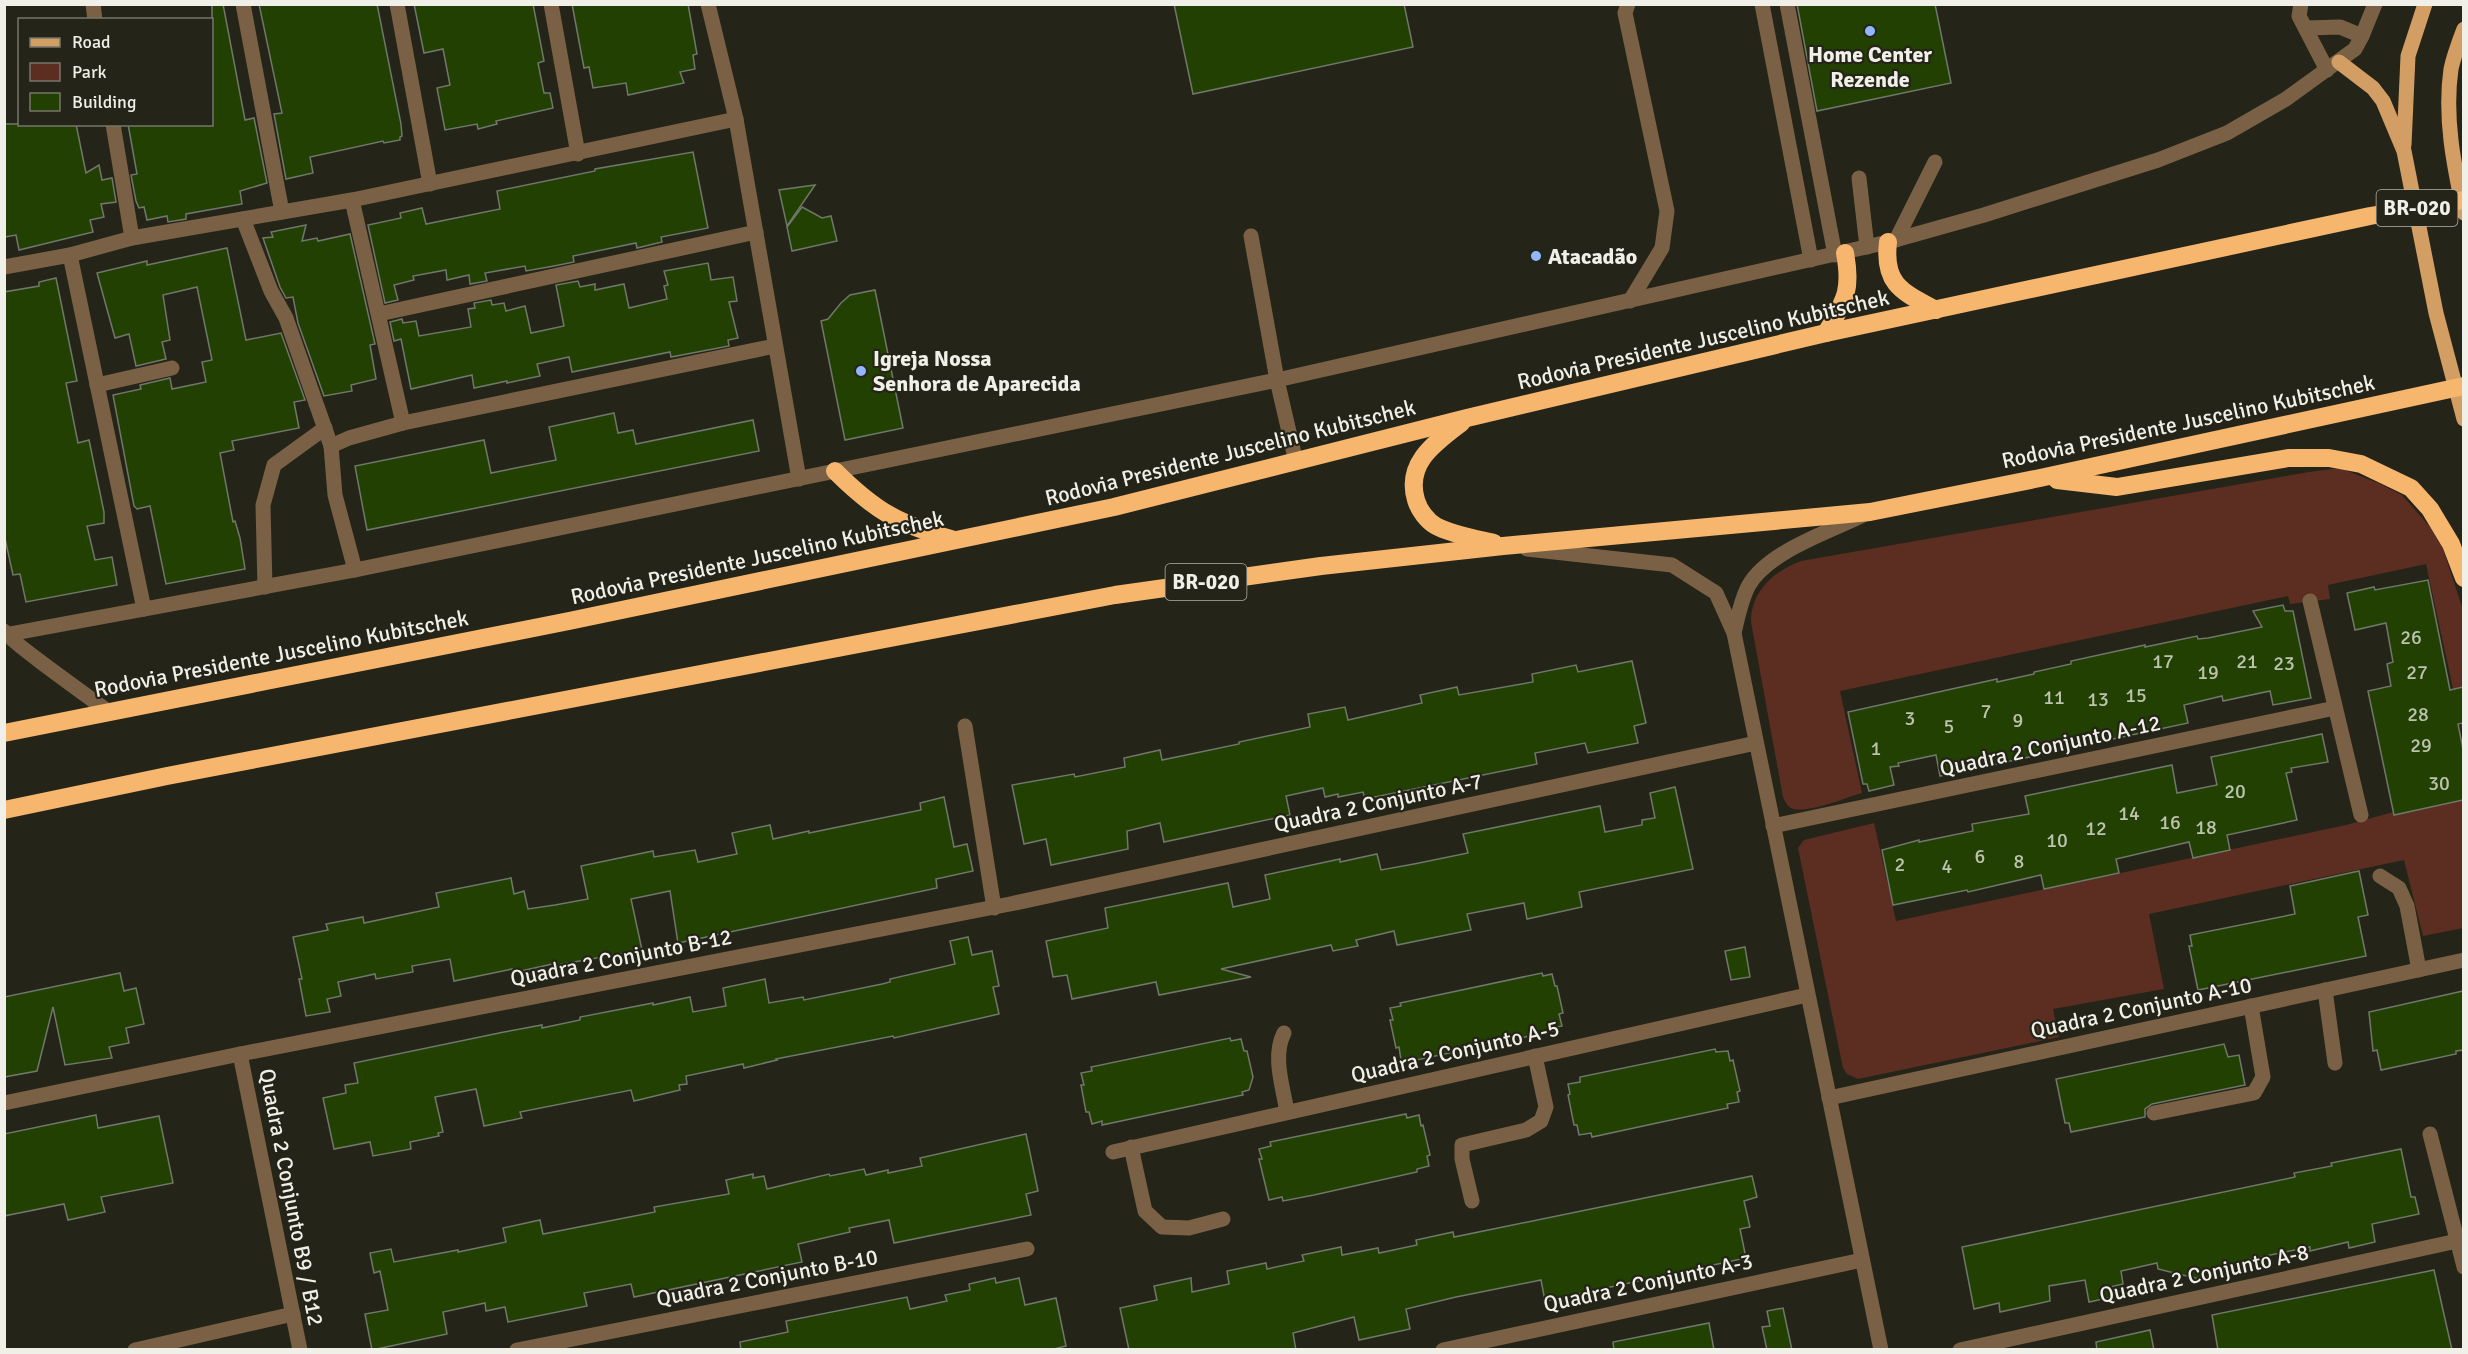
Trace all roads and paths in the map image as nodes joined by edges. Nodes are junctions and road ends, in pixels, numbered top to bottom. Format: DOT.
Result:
graph roads {
  1 [pos="243,4"];
  2 [pos="397,4"];
  3 [pos="551,4"];
  4 [pos="708,4"];
  5 [pos="1628,4"];
  6 [pos="1762,4"];
  7 [pos="1787,4"];
  8 [pos="2301,4"];
  9 [pos="2375,4"];
  10 [pos="2425,4"];
  11 [pos="2306,28"];
  12 [pos="2463,28"];
  13 [pos="2362,36"];
  14 [pos="2333,66"];
  15 [pos="736,119"];
  16 [pos="113,126"];
  17 [pos="2404,151"];
  18 [pos="578,154"];
  19 [pos="1935,162"];
  20 [pos="1859,178"];
  21 [pos="430,184"];
  22 [pos="352,200"];
  23 [pos="2463,200"];
  24 [pos="282,212"];
  25 [pos="2463,213"];
  26 [pos="243,219"];
  27 [pos="756,232"];
  28 [pos="1251,236"];
  29 [pos="132,238"];
  30 [pos="1892,241"];
  31 [pos="1867,247"];
  32 [pos="1840,254"];
  33 [pos="70,255"];
  34 [pos="1811,260"];
  35 [pos="4,267"];
  36 [pos="1630,301"];
  37 [pos="1936,310"];
  38 [pos="379,314"];
  39 [pos="1826,333"];
  40 [pos="775,346"];
  41 [pos="172,368"];
  42 [pos="1277,380"];
  43 [pos="97,386"];
  44 [pos="2463,386"];
  45 [pos="1467,418"];
  46 [pos="2463,419"];
  47 [pos="403,423"];
  48 [pos="325,428"];
  49 [pos="331,446"];
  50 [pos="1296,462"];
  51 [pos="835,471"];
  52 [pos="2040,478"];
  53 [pos="799,479"];
  54 [pos="1870,512"];
  55 [pos="956,540"];
  56 [pos="1503,546"];
  57 [pos="355,570"];
  58 [pos="2463,578"];
  59 [pos="265,587"];
  60 [pos="2310,601"];
  61 [pos="144,609"];
  62 [pos="1734,633"];
  63 [pos="5,634"];
  64 [pos="2335,708"];
  65 [pos="109,712"];
  66 [pos="965,726"];
  67 [pos="4,732"];
  68 [pos="1756,743"];
  69 [pos="4,810"];
  70 [pos="2361,814"];
  71 [pos="1773,826"];
  72 [pos="2380,876"];
  73 [pos="1010,904"];
  74 [pos="994,908"];
  75 [pos="2463,960"];
  76 [pos="2419,970"];
  77 [pos="2325,990"];
  78 [pos="1808,994"];
  79 [pos="2251,1006"];
  80 [pos="1284,1033"];
  81 [pos="240,1054"];
  82 [pos="1535,1056"];
  83 [pos="2335,1063"];
  84 [pos="1829,1098"];
  85 [pos="4,1103"];
  86 [pos="1287,1112"];
  87 [pos="2154,1113"];
  88 [pos="2430,1134"];
  89 [pos="1131,1147"];
  90 [pos="1113,1152"];
  91 [pos="1472,1201"];
  92 [pos="1223,1219"];
  93 [pos="2457,1241"];
  94 [pos="1027,1249"];
  95 [pos="1862,1260"];
  96 [pos="2463,1267"];
  97 [pos="293,1314"];
  98 [pos="135,1350"];
  99 [pos="300,1350"];
  100 [pos="517,1350"];
  101 [pos="1443,1350"];
  102 [pos="1881,1350"];
  103 [pos="1960,1350"];
  1 -- 24 [label="street"];
  2 -- 21 [label="street"];
  3 -- 18 [label="street"];
  4 -- 15 [label="street"];
  5 -- 36 [label="street"];
  6 -- 34 [label="street"];
  7 -- 32 [label="street"];
  8 -- 11 [label="street"];
  9 -- 13 [label="street"];
  10 -- 17 [label="main road"];
  11 -- 13 [label="street"];
  11 -- 14 [label="street"];
  12 -- 25 [label="main road"];
  13 -- 14 [label="street"];
  14 -- 17 [label="main road"];
  14 -- 30 [label="street"];
  15 -- 18 [label="street"];
  15 -- 27 [label="street"];
  16 -- 29 [label="street"];
  17 -- 46 [label="main road"];
  18 -- 21 [label="street"];
  19 -- 30 [label="street"];
  20 -- 31 [label="street"];
  21 -- 22 [label="street"];
  22 -- 24 [label="street"];
  22 -- 38 [label="street"];
  23 -- 37 [label="highway, Rodovia Presidente Juscelino Kubitschek / BR-020"];
  24 -- 26 [label="street"];
  26 -- 29 [label="street"];
  26 -- 48 [label="street"];
  27 -- 38 [label="street"];
  27 -- 40 [label="street"];
  28 -- 42 [label="street"];
  29 -- 33 [label="street"];
  30 -- 31 [label="street"];
  30 -- 37 [label="highway"];
  31 -- 32 [label="street"];
  32 -- 34 [label="street"];
  32 -- 39 [label="highway"];
  33 -- 35 [label="street"];
  33 -- 43 [label="street"];
  34 -- 36 [label="street"];
  36 -- 42 [label="street"];
  37 -- 39 [label="highway, Rodovia Presidente Juscelino Kubitschek / BR-020"];
  38 -- 47 [label="street"];
  39 -- 45 [label="highway, Rodovia Presidente Juscelino Kubitschek / BR-020"];
  40 -- 47 [label="street"];
  40 -- 53 [label="street"];
  41 -- 43 [label="street"];
  42 -- 50 [label="street"];
  42 -- 51 [label="street"];
  43 -- 61 [label="street"];
  44 -- 52 [label="highway, Rodovia Presidente Juscelino Kubitschek / BR-020"];
  45 -- 50 [label="highway, Rodovia Presidente Juscelino Kubitschek / BR-020"];
  45 -- 56 [label="highway"];
  47 -- 49 [label="street"];
  48 -- 49 [label="street"];
  48 -- 59 [label="street"];
  49 -- 57 [label="street"];
  50 -- 55 [label="highway, Rodovia Presidente Juscelino Kubitschek / BR-020"];
  51 -- 53 [label="street"];
  51 -- 55 [label="highway"];
  52 -- 54 [label="highway, Rodovia Presidente Juscelino Kubitschek / BR-020"];
  52 -- 58 [label="highway"];
  53 -- 57 [label="street"];
  54 -- 56 [label="highway, Rodovia Presidente Juscelino Kubitschek / BR-020"];
  54 -- 62 [label="street"];
  55 -- 65 [label="highway, Rodovia Presidente Juscelino Kubitschek / BR-020"];
  56 -- 62 [label="street"];
  56 -- 69 [label="highway, Rodovia Presidente Juscelino Kubitschek / BR-020"];
  57 -- 59 [label="street"];
  59 -- 61 [label="street"];
  60 -- 64 [label="street"];
  61 -- 63 [label="street"];
  62 -- 68 [label="street"];
  63 -- 65 [label="street"];
  64 -- 70 [label="street"];
  64 -- 71 [label="street, Quadra 2 Conjunto A-12"];
  65 -- 67 [label="highway, Rodovia Presidente Juscelino Kubitschek / BR-020"];
  66 -- 74 [label="street"];
  68 -- 71 [label="street"];
  68 -- 73 [label="street, Quadra 2 Conjunto A-7"];
  71 -- 78 [label="street"];
  72 -- 76 [label="street"];
  73 -- 74 [label="street, Quadra 2 Conjunto B-12"];
  74 -- 81 [label="street, Quadra 2 Conjunto B-12"];
  75 -- 76 [label="street, Quadra 2 Conjunto A-10"];
  76 -- 77 [label="street, Quadra 2 Conjunto A-10"];
  77 -- 79 [label="street, Quadra 2 Conjunto A-10"];
  77 -- 83 [label="street"];
  78 -- 82 [label="street, Quadra 2 Conjunto A-5"];
  78 -- 84 [label="street"];
  79 -- 84 [label="street, Quadra 2 Conjunto A-10"];
  79 -- 87 [label="street"];
  80 -- 86 [label="street"];
  81 -- 85 [label="street, Quadra 2 Conjunto B-12"];
  81 -- 97 [label="street, Quadra 2 Conjunto B9 / B12"];
  82 -- 86 [label="street, Quadra 2 Conjunto A-5"];
  82 -- 91 [label="street"];
  84 -- 95 [label="street"];
  86 -- 89 [label="street, Quadra 2 Conjunto A-5"];
  88 -- 93 [label="street"];
  89 -- 90 [label="street, Quadra 2 Conjunto A-5"];
  89 -- 92 [label="street"];
  93 -- 96 [label="street"];
  93 -- 103 [label="street, Quadra 2 Conjunto A-8"];
  94 -- 100 [label="street, Quadra 2 Conjunto B-10"];
  95 -- 101 [label="street, Quadra 2 Conjunto A-3"];
  95 -- 102 [label="street"];
  97 -- 98 [label="street"];
  97 -- 99 [label="street, Quadra 2 Conjunto B9 / B12"];
}
